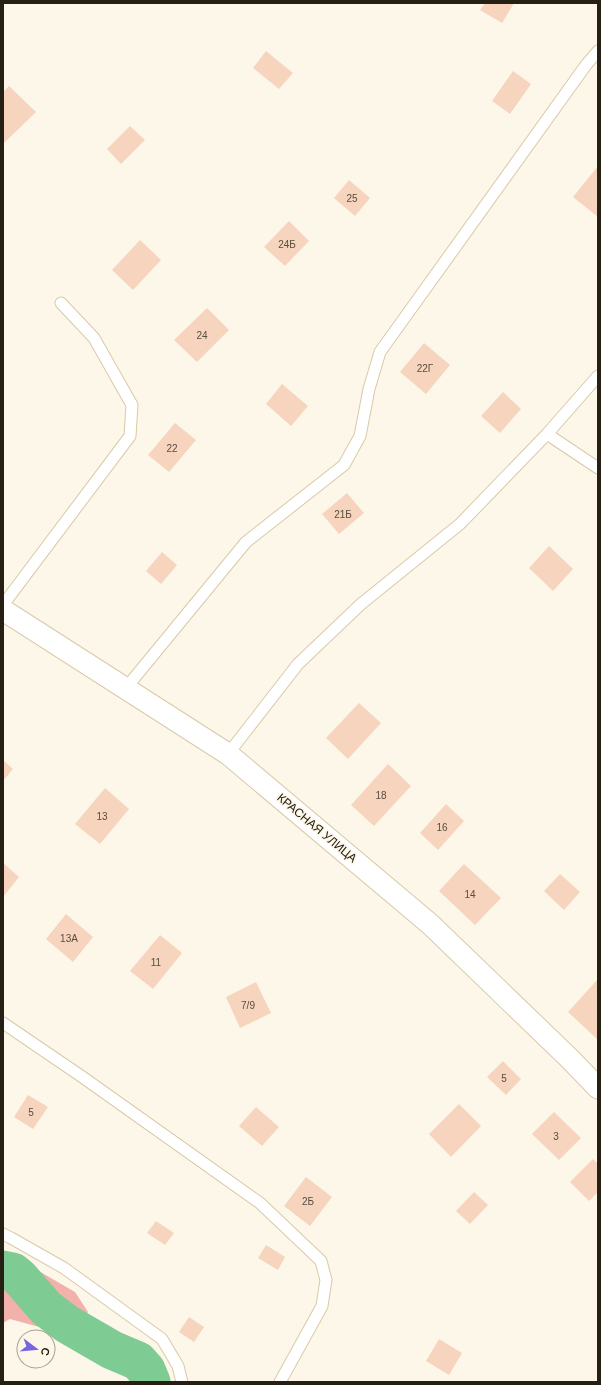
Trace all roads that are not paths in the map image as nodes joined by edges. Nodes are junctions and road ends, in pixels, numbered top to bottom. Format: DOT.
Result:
graph roads {
  1 [pos="598,50"];
  2 [pos="62,303"];
  3 [pos="598,376"];
  4 [pos="547,434"];
  5 [pos="598,468"];
  6 [pos="3,605"];
  7 [pos="3,610"];
  8 [pos="126,688"];
  9 [pos="228,754"];
  10 [pos="3,1023"];
  11 [pos="598,1088"];
  12 [pos="3,1234"];
  13 [pos="182,1382"];
  14 [pos="280,1382"];
  1 -- 8 [label="lane"];
  2 -- 6 [label="lane"];
  3 -- 4 [label="lane"];
  4 -- 5 [label="lane"];
  4 -- 9 [label="lane"];
  7 -- 8 [label="street, КРАСНАЯ УЛИЦА"];
  8 -- 9 [label="street, КРАСНАЯ УЛИЦА"];
  9 -- 11 [label="street, КРАСНАЯ УЛИЦА"];
  10 -- 14 [label="lane"];
  12 -- 13 [label="lane"];
}
